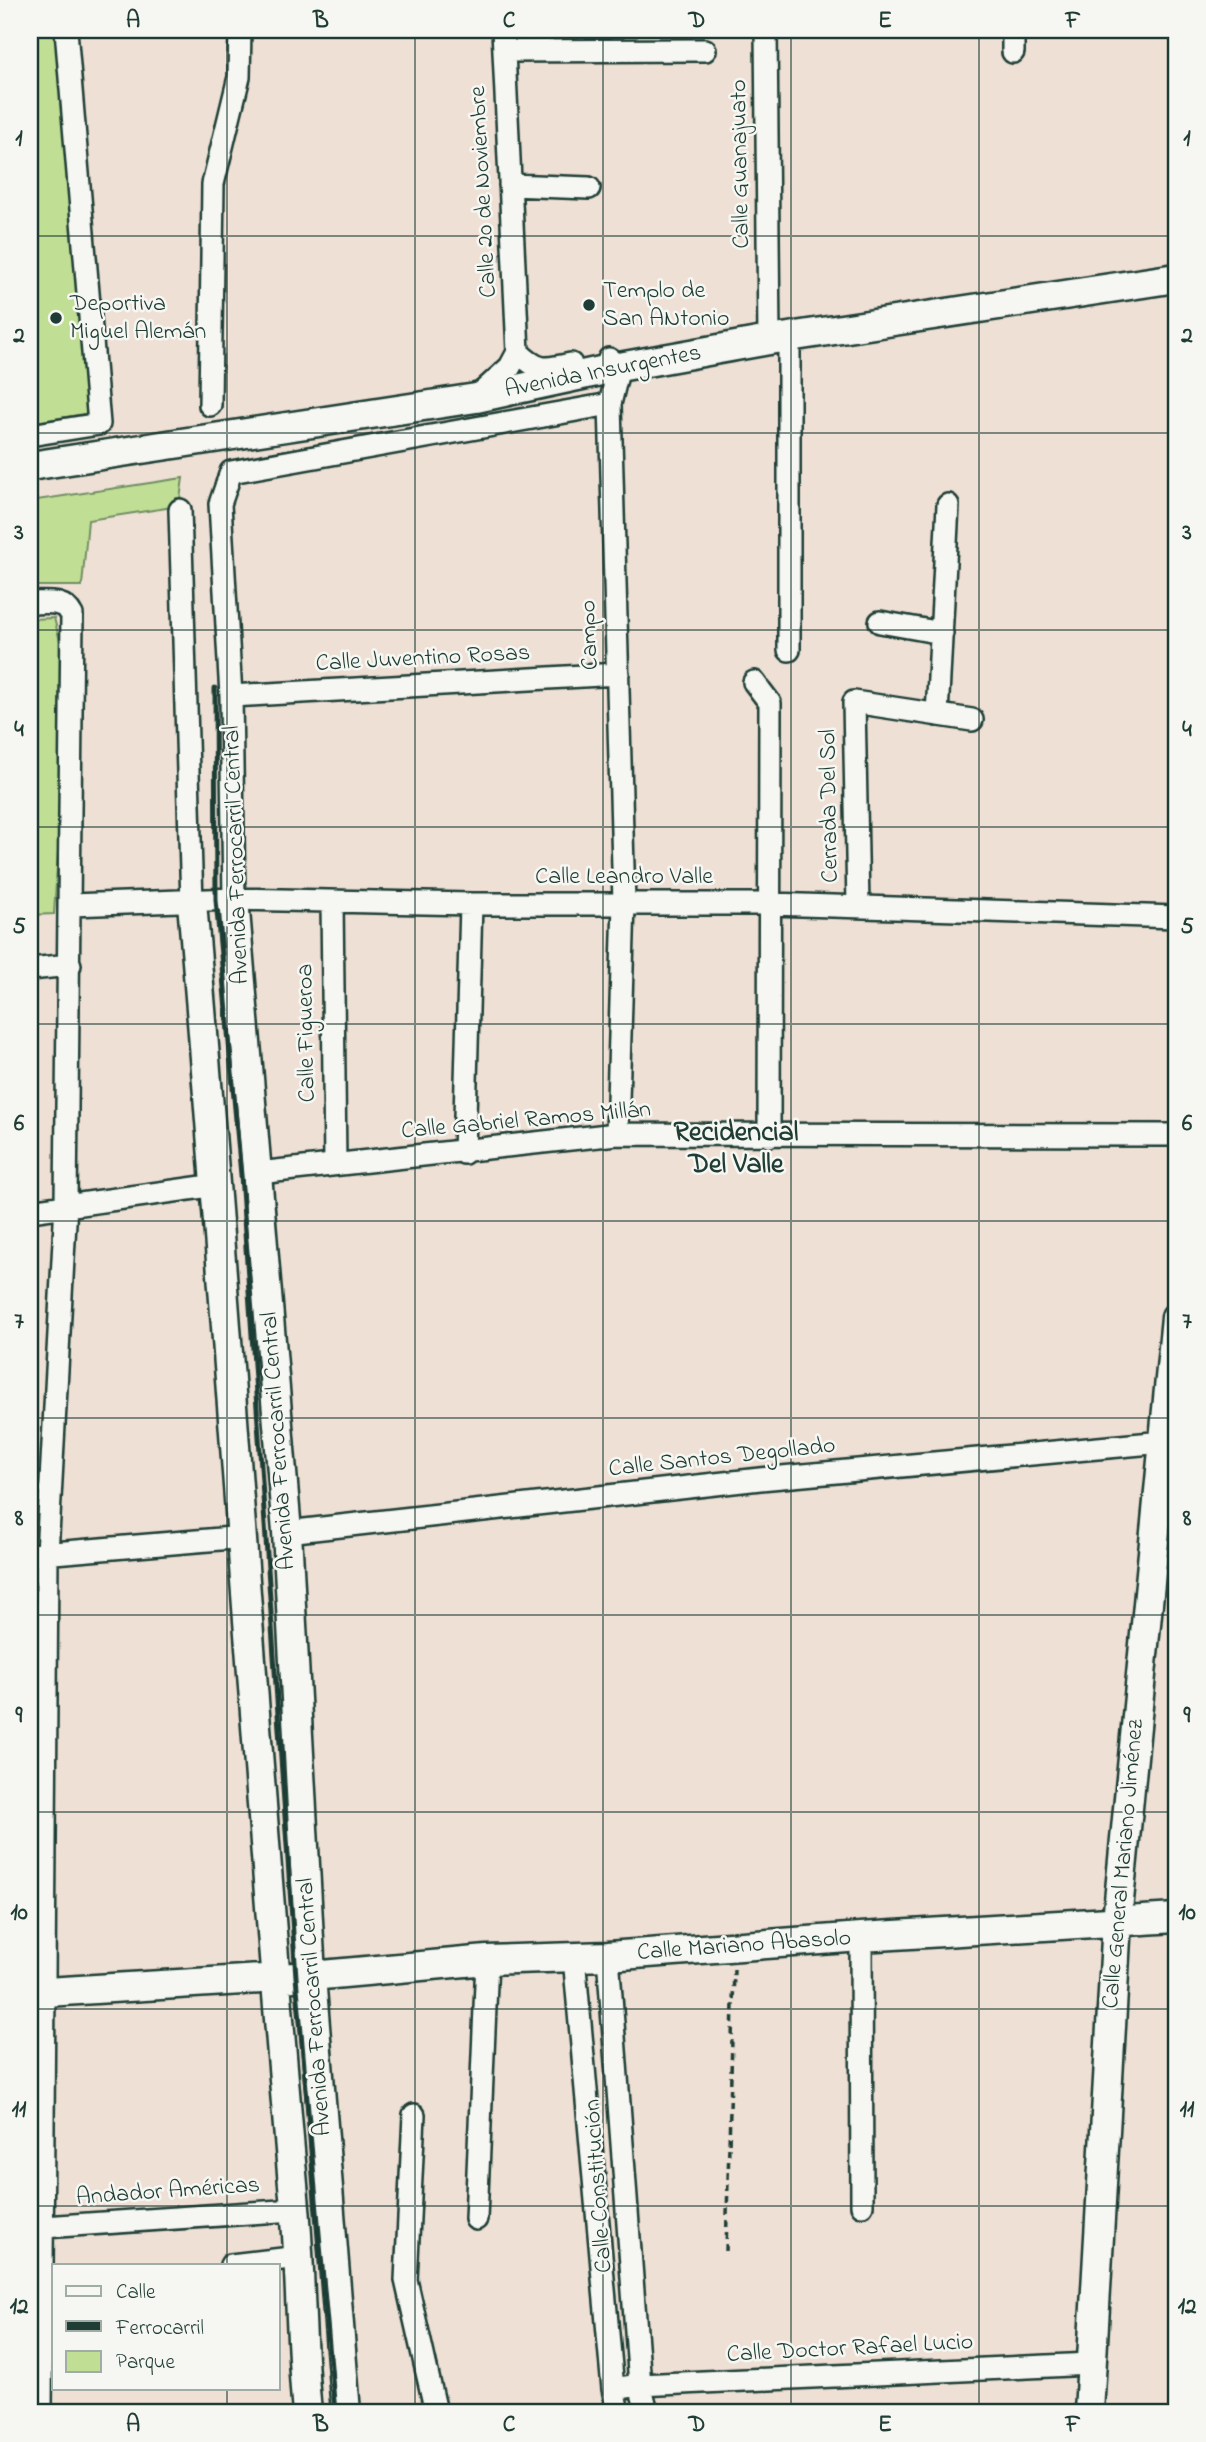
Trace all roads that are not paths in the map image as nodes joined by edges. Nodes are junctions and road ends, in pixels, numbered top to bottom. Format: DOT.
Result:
graph roads {
  1 [pos="66,30"];
  2 [pos="240,30"];
  3 [pos="766,30"];
  4 [pos="1013,30"];
  5 [pos="504,40"];
  6 [pos="705,50"];
  7 [pos="1013,52"];
  8 [pos="510,185"];
  9 [pos="589,188"];
  10 [pos="1176,278"];
  11 [pos="779,338"];
  12 [pos="518,352"];
  13 [pos="619,367"];
  14 [pos="476,398"];
  15 [pos="610,404"];
  16 [pos="210,405"];
  17 [pos="30,435"];
  18 [pos="30,466"];
  19 [pos="948,505"];
  20 [pos="180,510"];
  21 [pos="30,603"];
  22 [pos="880,622"];
  23 [pos="942,633"];
  24 [pos="789,650"];
  25 [pos="618,674"];
  26 [pos="754,682"];
  27 [pos="231,696"];
  28 [pos="937,715"];
  29 [pos="972,720"];
  30 [pos="234,899"];
  31 [pos="332,902"];
  32 [pos="192,903"];
  33 [pos="624,903"];
  34 [pos="471,904"];
  35 [pos="771,904"];
  36 [pos="71,905"];
  37 [pos="858,906"];
  38 [pos="1176,917"];
  39 [pos="70,965"];
  40 [pos="30,969"];
  41 [pos="617,1134"];
  42 [pos="1176,1135"];
  43 [pos="769,1136"];
  44 [pos="464,1153"];
  45 [pos="335,1164"];
  46 [pos="258,1173"];
  47 [pos="217,1185"];
  48 [pos="66,1204"];
  49 [pos="30,1211"];
  50 [pos="1176,1317"];
  51 [pos="1163,1442"];
  52 [pos="287,1532"];
  53 [pos="244,1537"];
  54 [pos="39,1554"];
  55 [pos="1176,1918"];
  56 [pos="1117,1921"];
  57 [pos="861,1937"];
  58 [pos="608,1956"];
  59 [pos="574,1957"];
  60 [pos="487,1961"];
  61 [pos="311,1976"];
  62 [pos="273,1978"];
  63 [pos="36,1993"];
  64 [pos="414,2115"];
  65 [pos="862,2205"];
  66 [pos="295,2210"];
  67 [pos="476,2219"];
  68 [pos="44,2227"];
  69 [pos="299,2257"];
  70 [pos="240,2264"];
  71 [pos="36,2281"];
  72 [pos="1091,2364"];
  73 [pos="640,2385"];
  74 [pos="613,2389"];
  75 [pos="41,2412"];
  76 [pos="307,2412"];
  77 [pos="346,2412"];
  78 [pos="436,2412"];
  79 [pos="618,2412"];
  80 [pos="647,2412"];
  81 [pos="1089,2412"];
  1 -- 17 [label="street"];
  2 -- 16 [label="street"];
  3 -- 11 [label="street, Calle Guanajuato"];
  4 -- 7 [label="street"];
  5 -- 6 [label="street"];
  5 -- 8 [label="street, Calle 20 de Noviembre"];
  8 -- 9 [label="street"];
  8 -- 12 [label="street, Calle 20 de Noviembre"];
  10 -- 11 [label="main road, Avenida Insurgentes"];
  11 -- 13 [label="main road, Avenida Insurgentes"];
  11 -- 24 [label="street, Calle Guanajuato"];
  12 -- 13 [label="street"];
  12 -- 14 [label="street"];
  13 -- 14 [label="main road, Avenida Insurgentes"];
  13 -- 15 [label="street, Campo"];
  14 -- 18 [label="main road, Avenida Insurgentes"];
  15 -- 25 [label="street, Campo"];
  15 -- 27 [label="street, Avenida Ferrocarril Central"];
  19 -- 23 [label="street"];
  20 -- 32 [label="street, Avenida Ferrocarril Central"];
  21 -- 36 [label="street"];
  22 -- 23 [label="street"];
  23 -- 28 [label="street"];
  25 -- 27 [label="street, Calle Juventino Rosas"];
  25 -- 33 [label="street, Campo"];
  26 -- 35 [label="street"];
  27 -- 30 [label="street, Avenida Ferrocarril Central"];
  28 -- 29 [label="street"];
  28 -- 37 [label="street, Cerrada Del Sol"];
  30 -- 31 [label="street, Calle Leandro Valle"];
  30 -- 32 [label="street, Calle Leandro Valle"];
  30 -- 46 [label="main road, Avenida Ferrocarril Central"];
  31 -- 34 [label="street, Calle Leandro Valle"];
  31 -- 45 [label="street, Calle Figueroa"];
  32 -- 36 [label="street, Calle Leandro Valle"];
  32 -- 47 [label="main road, Avenida Ferrocarril Central"];
  33 -- 34 [label="street, Calle Leandro Valle"];
  33 -- 35 [label="street, Calle Leandro Valle"];
  33 -- 41 [label="street, Campo"];
  34 -- 44 [label="street"];
  35 -- 37 [label="street, Calle Leandro Valle"];
  35 -- 43 [label="street"];
  36 -- 39 [label="street"];
  37 -- 38 [label="street, Calle Leandro Valle"];
  39 -- 40 [label="street"];
  39 -- 48 [label="street"];
  41 -- 43 [label="street, Calle Gabriel Ramos Millán"];
  41 -- 44 [label="street, Calle Gabriel Ramos Millán"];
  42 -- 43 [label="street, Calle Gabriel Ramos Millán"];
  44 -- 45 [label="street, Calle Gabriel Ramos Millán"];
  45 -- 46 [label="street, Calle Gabriel Ramos Millán"];
  46 -- 52 [label="main road, Avenida Ferrocarril Central"];
  47 -- 48 [label="street"];
  47 -- 53 [label="main road, Avenida Ferrocarril Central"];
  48 -- 49 [label="street"];
  48 -- 54 [label="street"];
  50 -- 51 [label="main road, Calle General Mariano Jiménez"];
  51 -- 52 [label="street, Calle Santos Degollado"];
  51 -- 56 [label="main road, Calle General Mariano Jiménez"];
  52 -- 61 [label="main road, Avenida Ferrocarril Central"];
  53 -- 54 [label="street"];
  53 -- 62 [label="main road, Avenida Ferrocarril Central"];
  54 -- 63 [label="street"];
  55 -- 56 [label="main road, Calle Mariano Abasolo"];
  56 -- 57 [label="main road, Calle Mariano Abasolo"];
  56 -- 72 [label="main road, Calle General Mariano Jiménez"];
  57 -- 58 [label="main road, Calle Mariano Abasolo"];
  57 -- 65 [label="street"];
  58 -- 59 [label="main road, Calle Mariano Abasolo"];
  58 -- 73 [label="street, Calle Constitución"];
  59 -- 60 [label="main road, Calle Mariano Abasolo"];
  59 -- 74 [label="street, Calle Constitución"];
  60 -- 61 [label="main road, Calle Mariano Abasolo"];
  60 -- 67 [label="street"];
  61 -- 62 [label="main road, Calle Mariano Abasolo"];
  61 -- 77 [label="main road, Avenida Ferrocarril Central"];
  62 -- 63 [label="main road, Calle Mariano Abasolo"];
  62 -- 66 [label="main road, Avenida Ferrocarril Central"];
  63 -- 68 [label="street"];
  64 -- 78 [label="street"];
  66 -- 68 [label="street, Andador Américas"];
  66 -- 69 [label="main road, Avenida Ferrocarril Central"];
  68 -- 71 [label="street"];
  69 -- 70 [label="street"];
  69 -- 76 [label="main road, Avenida Ferrocarril Central"];
  71 -- 75 [label="street"];
  72 -- 73 [label="street, Calle Doctor Rafael Lucio"];
  72 -- 81 [label="main road, Calle General Mariano Jiménez"];
  73 -- 74 [label="street, Calle Doctor Rafael Lucio"];
  73 -- 80 [label="street, Calle Constitución"];
  74 -- 79 [label="street, Calle Constitución"];
}
